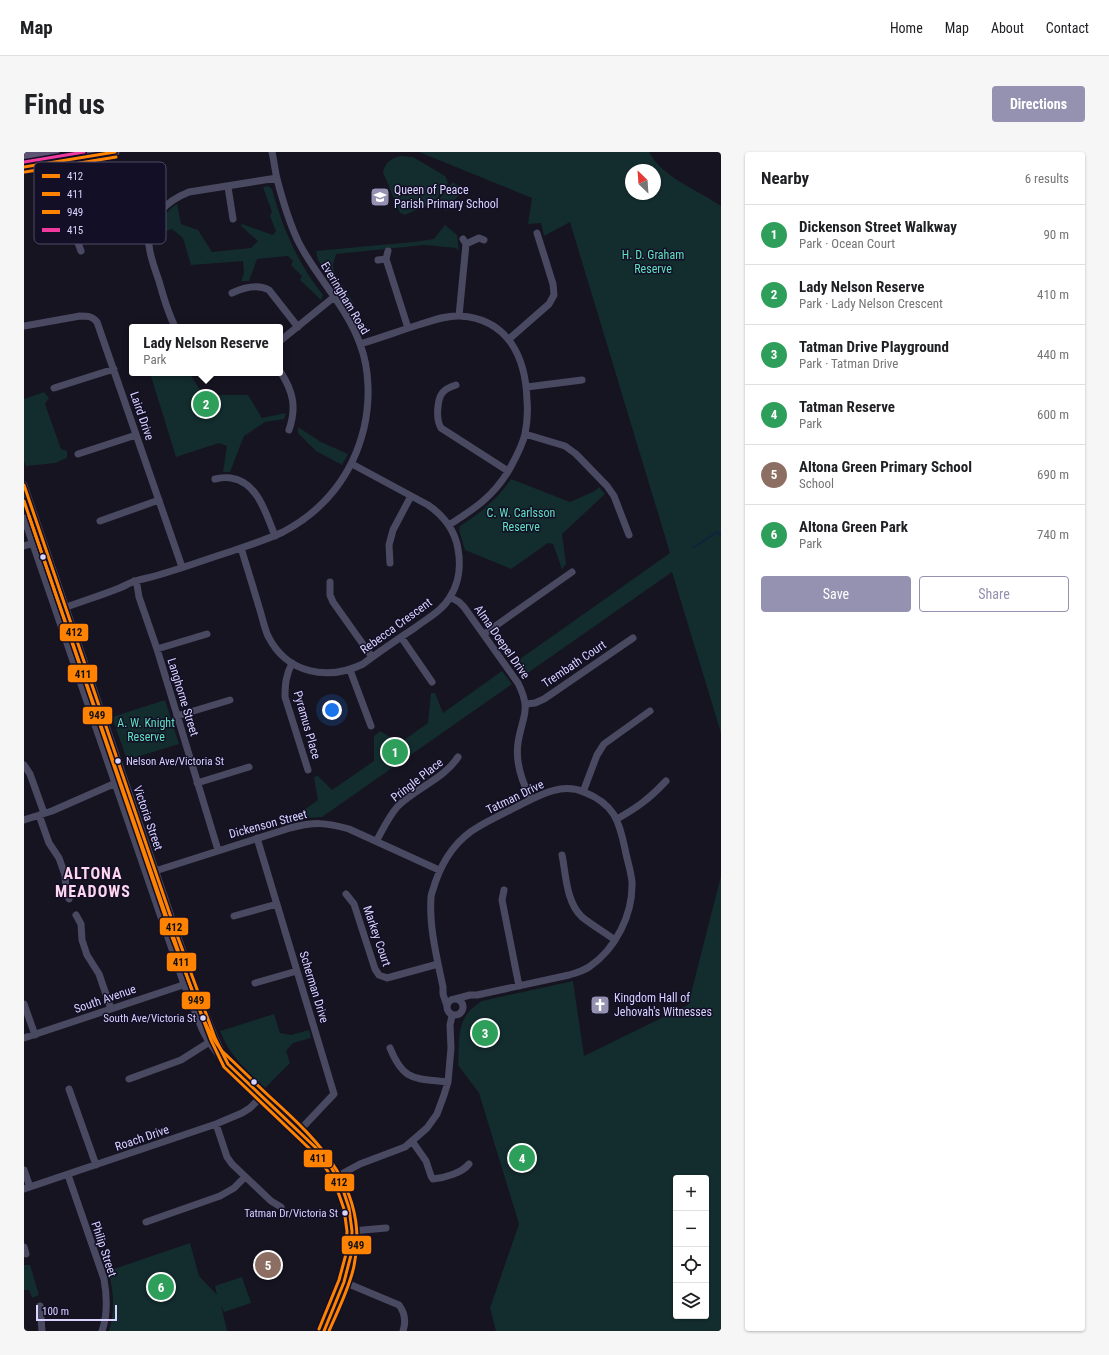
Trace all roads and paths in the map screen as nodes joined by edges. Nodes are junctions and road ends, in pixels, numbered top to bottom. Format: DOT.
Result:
graph roads {
  1 [pos="53,152"];
  2 [pos="115,152"];
  3 [pos="273,152"];
  4 [pos="24,157"];
  5 [pos="56,162"];
  6 [pos="34,165"];
  7 [pos="24,167"];
  8 [pos="277,178"];
  9 [pos="228,186"];
  10 [pos="166,205"];
  11 [pos="233,219"];
  12 [pos="537,233"];
  13 [pos="484,240"];
  14 [pos="79,244"];
  15 [pos="149,244"];
  16 [pos="81,251"];
  17 [pos="388,251"];
  18 [pos="232,293"];
  19 [pos="334,297"];
  20 [pos="459,316"];
  21 [pos="174,324"];
  22 [pos="24,326"];
  23 [pos="298,327"];
  24 [pos="408,328"];
  25 [pos="283,339"];
  26 [pos="509,339"];
  27 [pos="360,344"];
  28 [pos="114,369"];
  29 [pos="283,376"];
  30 [pos="582,380"];
  31 [pos="456,385"];
  32 [pos="527,387"];
  33 [pos="54,388"];
  34 [pos="288,430"];
  35 [pos="136,434"];
  36 [pos="525,434"];
  37 [pos="78,454"];
  38 [pos="352,464"];
  39 [pos="508,471"];
  40 [pos="215,478"];
  41 [pos="24,485"];
  42 [pos="411,496"];
  43 [pos="159,500"];
  44 [pos="24,518"];
  45 [pos="100,521"];
  46 [pos="449,525"];
  47 [pos="628,535"];
  48 [pos="274,536"];
  49 [pos="43,540"];
  50 [pos="33,544"];
  51 [pos="24,546"];
  52 [pos="241,548"];
  53 [pos="390,563"];
  54 [pos="182,567"];
  55 [pos="572,572"];
  56 [pos="330,582"];
  57 [pos="135,584"];
  58 [pos="450,597"];
  59 [pos="65,607"];
  60 [pos="56,611"];
  61 [pos="207,634"];
  62 [pos="484,634"];
  63 [pos="401,637"];
  64 [pos="633,638"];
  65 [pos="157,649"];
  66 [pos="372,657"];
  67 [pos="292,663"];
  68 [pos="350,670"];
  69 [pos="432,682"];
  70 [pos="230,700"];
  71 [pos="526,704"];
  72 [pos="650,711"];
  73 [pos="177,716"];
  74 [pos="371,726"];
  75 [pos="458,758"];
  76 [pos="24,765"];
  77 [pos="249,767"];
  78 [pos="308,770"];
  79 [pos="124,780"];
  80 [pos="666,781"];
  81 [pos="115,783"];
  82 [pos="197,783"];
  83 [pos="583,792"];
  84 [pos="531,800"];
  85 [pos="42,814"];
  86 [pos="617,819"];
  87 [pos="24,820"];
  88 [pos="257,838"];
  89 [pos="377,840"];
  90 [pos="218,850"];
  91 [pos="562,855"];
  92 [pos="439,870"];
  93 [pos="155,871"];
  94 [pos="146,874"];
  95 [pos="504,890"];
  96 [pos="346,894"];
  97 [pos="69,899"];
  98 [pos="277,904"];
  99 [pos="76,915"];
  100 [pos="234,916"];
  101 [pos="615,940"];
  102 [pos="438,964"];
  103 [pos="297,970"];
  104 [pos="192,981"];
  105 [pos="255,983"];
  106 [pos="184,984"];
  107 [pos="519,986"];
  108 [pos="443,987"];
  109 [pos="477,995"];
  110 [pos="454,999"];
  111 [pos="24,1004"];
  112 [pos="462,1004"];
  113 [pos="111,1009"];
  114 [pos="449,1009"];
  115 [pos="460,1013"];
  116 [pos="451,1033"];
  117 [pos="34,1035"];
  118 [pos="24,1038"];
  119 [pos="212,1040"];
  120 [pos="390,1048"];
  121 [pos="128,1079"];
  122 [pos="448,1082"];
  123 [pos="70,1089"];
  124 [pos="262,1096"];
  125 [pos="216,1124"];
  126 [pos="299,1131"];
  127 [pos="412,1141"];
  128 [pos="469,1164"];
  129 [pos="96,1166"];
  130 [pos="24,1170"];
  131 [pos="68,1175"];
  132 [pos="245,1177"];
  133 [pos="336,1177"];
  134 [pos="27,1188"];
  135 [pos="281,1207"];
  136 [pos="146,1222"];
  137 [pos="386,1228"];
  138 [pos="352,1231"];
  139 [pos="344,1282"];
  140 [pos="40,1306"];
  141 [pos="42,1331"];
  142 [pos="102,1331"];
  143 [pos="324,1331"];
  144 [pos="403,1331"];
  1 -- 4 [label="main road"];
  1 -- 5 [label="street"];
  2 -- 5 [label="main road"];
  3 -- 8 [label="street, Everingham Road"];
  6 -- 7 [label="main road"];
  8 -- 9 [label="street"];
  8 -- 19 [label="street, Everingham Road"];
  9 -- 10 [label="street"];
  9 -- 11 [label="street"];
  12 -- 26 [label="street"];
  13 -- 20 [label="street"];
  14 -- 16 [label="street"];
  15 -- 21 [label="street"];
  17 -- 24 [label="street"];
  18 -- 23 [label="street"];
  19 -- 23 [label="street"];
  19 -- 27 [label="street, Everingham Road"];
  20 -- 24 [label="street"];
  20 -- 26 [label="street"];
  22 -- 28 [label="street, Laird Drive"];
  23 -- 25 [label="street"];
  24 -- 27 [label="street"];
  26 -- 32 [label="street"];
  27 -- 38 [label="street, Everingham Road"];
  28 -- 33 [label="street"];
  28 -- 35 [label="street, Laird Drive"];
  29 -- 34 [label="street"];
  30 -- 32 [label="street"];
  31 -- 39 [label="street"];
  32 -- 36 [label="street"];
  35 -- 37 [label="street"];
  35 -- 43 [label="street, Laird Drive"];
  36 -- 39 [label="street"];
  36 -- 47 [label="street"];
  38 -- 42 [label="street, Rebecca Crescent"];
  38 -- 48 [label="street, Everingham Road"];
  39 -- 46 [label="street"];
  40 -- 48 [label="street"];
  41 -- 49 [label="street, Victoria Street"];
  42 -- 46 [label="street, Rebecca Crescent"];
  42 -- 53 [label="street"];
  43 -- 45 [label="street"];
  43 -- 54 [label="street, Laird Drive"];
  44 -- 50 [label="street, Victoria Street"];
  46 -- 58 [label="street, Rebecca Crescent"];
  48 -- 52 [label="street, Everingham Road"];
  49 -- 50 [label="street"];
  49 -- 59 [label="street, Victoria Street"];
  50 -- 51 [label="street"];
  50 -- 60 [label="street, Victoria Street"];
  52 -- 54 [label="street, Everingham Road"];
  52 -- 67 [label="street, Rebecca Crescent"];
  54 -- 57 [label="street, Everingham Road"];
  55 -- 62 [label="street"];
  56 -- 66 [label="street"];
  57 -- 59 [label="street, Everingham Road"];
  57 -- 65 [label="street, Langhorne Street"];
  58 -- 62 [label="street, Alma Doepel Drive"];
  58 -- 63 [label="street, Rebecca Crescent"];
  59 -- 60 [label="street, Everingham Road"];
  59 -- 79 [label="street, Victoria Street"];
  60 -- 81 [label="street, Victoria Street"];
  61 -- 65 [label="street"];
  62 -- 71 [label="street, Alma Doepel Drive"];
  63 -- 66 [label="street, Rebecca Crescent"];
  63 -- 69 [label="street"];
  64 -- 71 [label="street, Trembath Court"];
  65 -- 73 [label="street, Langhorne Street"];
  66 -- 68 [label="street, Rebecca Crescent"];
  67 -- 68 [label="street, Rebecca Crescent"];
  67 -- 78 [label="street, Pyramus Place"];
  68 -- 74 [label="street"];
  70 -- 73 [label="street"];
  71 -- 84 [label="street, Alma Doepel Drive"];
  72 -- 83 [label="street"];
  73 -- 82 [label="street, Langhorne Street"];
  75 -- 89 [label="street, Pringle Place"];
  76 -- 85 [label="street"];
  77 -- 82 [label="street"];
  79 -- 81 [label="street"];
  79 -- 93 [label="street, Victoria Street"];
  80 -- 86 [label="street"];
  81 -- 85 [label="street"];
  81 -- 94 [label="street, Victoria Street"];
  82 -- 90 [label="street, Langhorne Street"];
  83 -- 84 [label="street, Tatman Drive"];
  83 -- 86 [label="street, Tatman Drive"];
  84 -- 92 [label="street, Tatman Drive"];
  85 -- 87 [label="street"];
  85 -- 97 [label="street"];
  86 -- 101 [label="street, Tatman Drive"];
  88 -- 89 [label="street, Dickenson Street"];
  88 -- 90 [label="street, Dickenson Street"];
  88 -- 98 [label="street, Scherman Drive"];
  89 -- 92 [label="street, Dickenson Street"];
  90 -- 93 [label="street, Dickenson Street"];
  91 -- 101 [label="street"];
  92 -- 102 [label="street, Tatman Drive"];
  93 -- 94 [label="street, Dickenson Street"];
  93 -- 104 [label="street, Victoria Street"];
  94 -- 106 [label="street, Victoria Street"];
  95 -- 107 [label="street"];
  96 -- 102 [label="street, Markey Court"];
  98 -- 100 [label="street"];
  98 -- 103 [label="street, Scherman Drive"];
  99 -- 113 [label="street"];
  101 -- 107 [label="street, Tatman Drive"];
  102 -- 108 [label="street, Tatman Drive"];
  103 -- 105 [label="street"];
  103 -- 126 [label="street, Scherman Drive"];
  104 -- 106 [label="street, South Avenue"];
  104 -- 119 [label="street, Victoria Street"];
  106 -- 113 [label="street, South Avenue"];
  106 -- 119 [label="street, Victoria Street"];
  107 -- 109 [label="street, Tatman Drive"];
  108 -- 110 [label="street, Tatman Drive"];
  108 -- 114 [label="street, Tatman Drive"];
  109 -- 110 [label="street, Tatman Drive"];
  109 -- 112 [label="street, Tatman Drive"];
  110 -- 112 [label="street"];
  110 -- 114 [label="street"];
  111 -- 117 [label="street"];
  112 -- 115 [label="street"];
  113 -- 117 [label="street, South Avenue"];
  114 -- 115 [label="street"];
  114 -- 116 [label="street, Tatman Drive"];
  115 -- 116 [label="street, Tatman Drive"];
  116 -- 122 [label="street, Tatman Drive"];
  117 -- 118 [label="street, South Avenue"];
  119 -- 121 [label="street"];
  119 -- 124 [label="street, Victoria Street"];
  120 -- 122 [label="street"];
  122 -- 127 [label="street, Tatman Drive"];
  123 -- 129 [label="street"];
  124 -- 125 [label="street, Roach Drive"];
  124 -- 126 [label="street, Victoria Street"];
  125 -- 129 [label="street, Roach Drive"];
  125 -- 132 [label="street"];
  126 -- 133 [label="street, Victoria Street"];
  127 -- 128 [label="street"];
  127 -- 133 [label="street, Tatman Drive"];
  129 -- 131 [label="street, Roach Drive"];
  130 -- 134 [label="street"];
  131 -- 134 [label="street, Roach Drive"];
  131 -- 142 [label="street, Philip Street"];
  132 -- 135 [label="street"];
  132 -- 136 [label="street"];
  133 -- 138 [label="street, Victoria Street"];
  137 -- 138 [label="street"];
  138 -- 139 [label="street, Victoria Street"];
  139 -- 143 [label="street, Victoria Street"];
  139 -- 144 [label="street"];
  140 -- 141 [label="street"];
}
